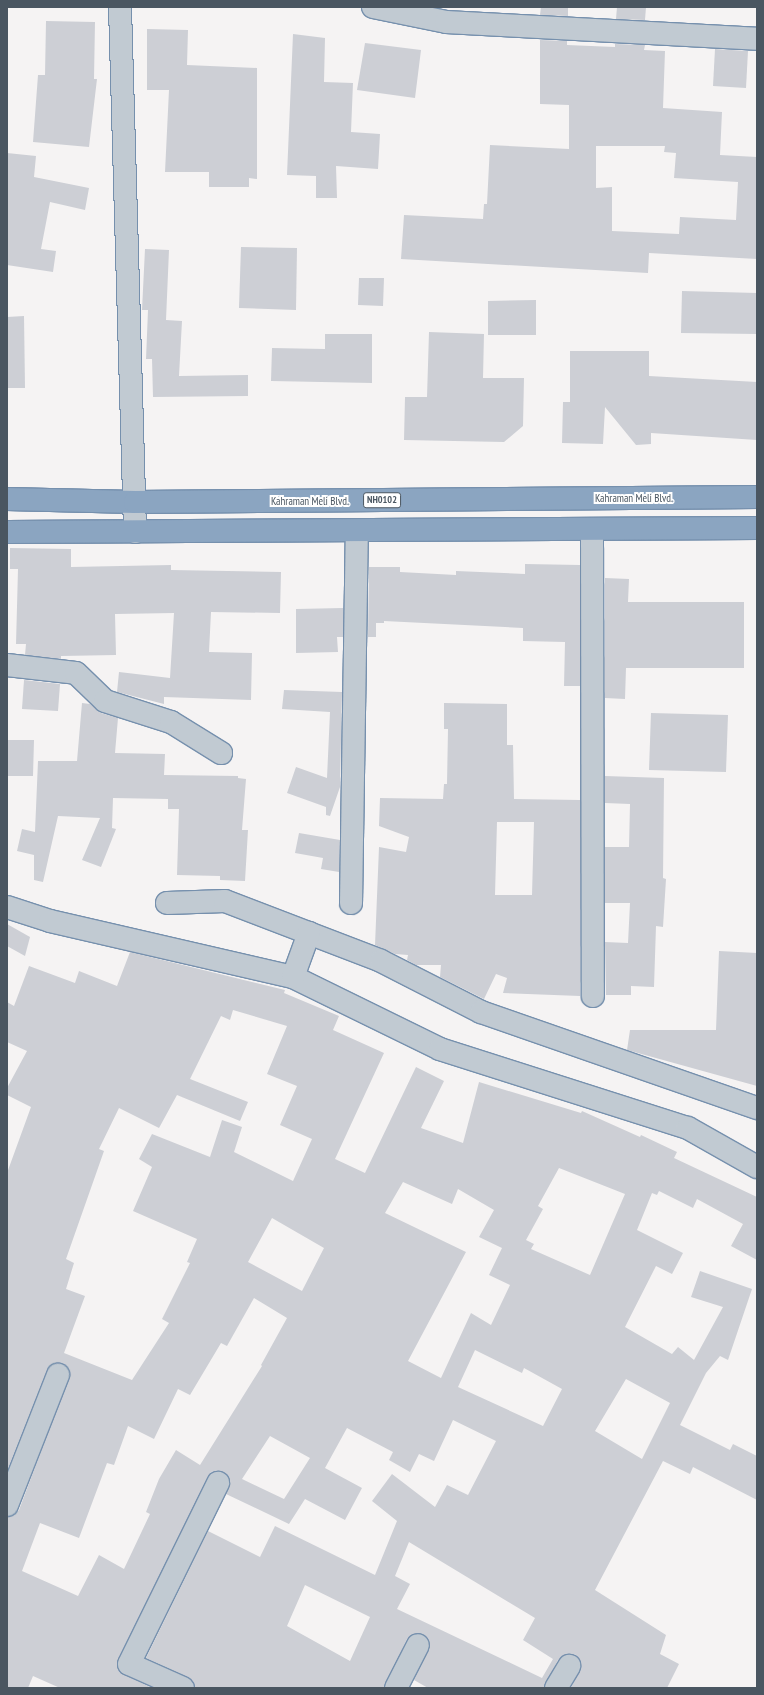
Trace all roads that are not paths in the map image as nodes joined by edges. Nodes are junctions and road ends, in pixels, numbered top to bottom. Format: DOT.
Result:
graph roads {
  1 [pos="120,7"];
  2 [pos="373,7"];
  3 [pos="757,39"];
  4 [pos="757,497"];
  5 [pos="7,499"];
  6 [pos="135,502"];
  7 [pos="757,528"];
  8 [pos="592,529"];
  9 [pos="357,531"];
  10 [pos="7,532"];
  11 [pos="135,532"];
  12 [pos="7,665"];
  13 [pos="221,753"];
  14 [pos="167,903"];
  15 [pos="352,904"];
  16 [pos="7,907"];
  17 [pos="309,933"];
  18 [pos="293,977"];
  19 [pos="593,996"];
  20 [pos="757,1108"];
  21 [pos="757,1166"];
  22 [pos="58,1375"];
  23 [pos="218,1483"];
  24 [pos="7,1506"];
  25 [pos="418,1645"];
  26 [pos="569,1666"];
  27 [pos="183,1688"];
  28 [pos="396,1688"];
  29 [pos="556,1688"];
  1 -- 6 [label="street"];
  2 -- 3 [label="street"];
  4 -- 6 [label="highway, Kahraman Meli Blvd. / NH0102"];
  5 -- 6 [label="highway, Kahraman Meli Blvd. / NH0102"];
  6 -- 11 [label="street"];
  7 -- 8 [label="highway"];
  8 -- 9 [label="highway"];
  8 -- 19 [label="street"];
  9 -- 11 [label="highway"];
  9 -- 15 [label="street"];
  10 -- 11 [label="highway"];
  12 -- 13 [label="street"];
  14 -- 17 [label="street"];
  16 -- 18 [label="street"];
  17 -- 18 [label="street"];
  17 -- 20 [label="street"];
  18 -- 21 [label="street"];
  22 -- 24 [label="street"];
  23 -- 27 [label="street"];
  25 -- 28 [label="street"];
  26 -- 29 [label="street"];
}
